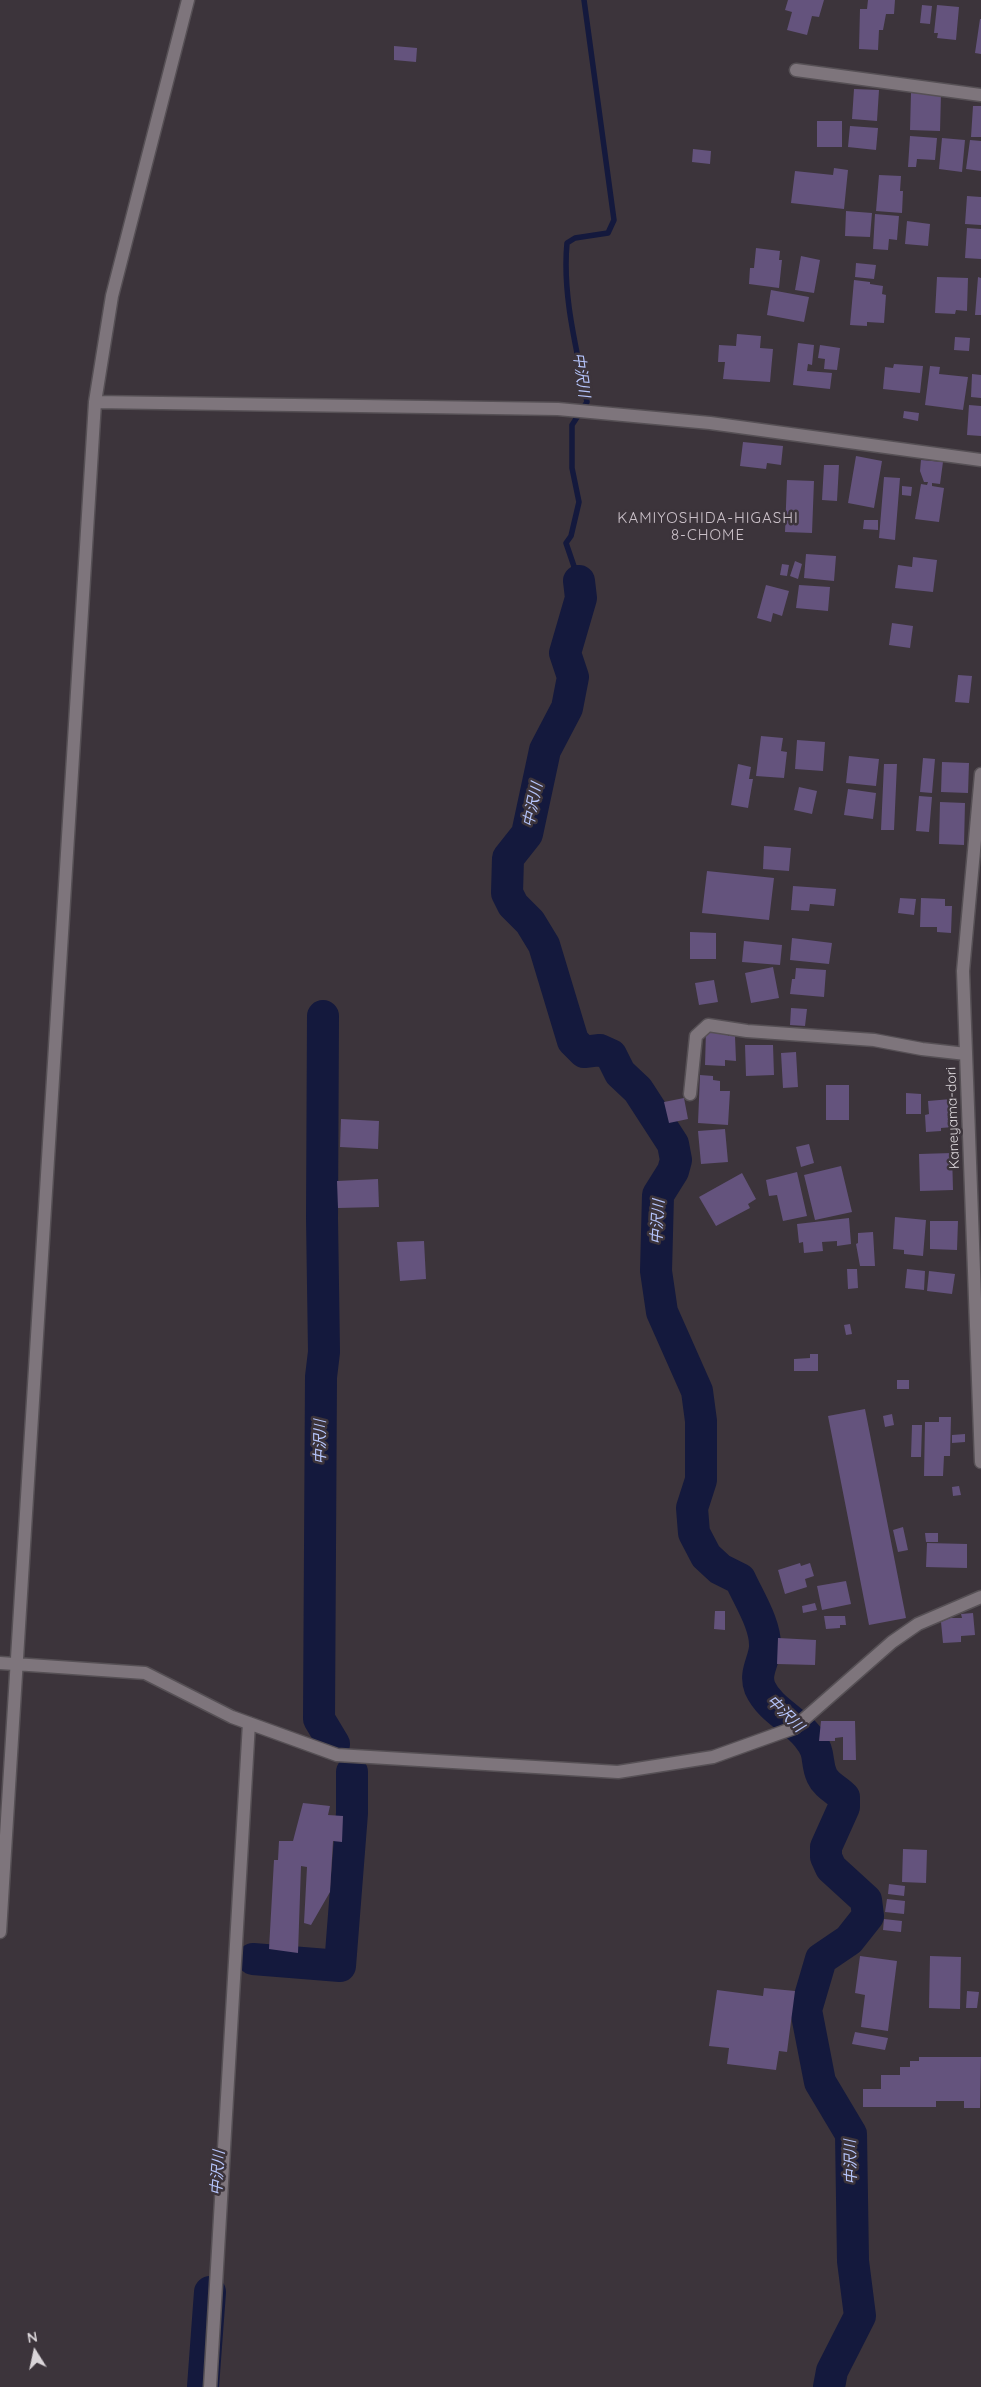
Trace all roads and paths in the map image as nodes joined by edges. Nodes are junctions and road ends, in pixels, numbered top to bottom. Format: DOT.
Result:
graph roads {
  1 [pos="188,0"];
  2 [pos="796,70"];
  3 [pos="981,95"];
  4 [pos="95,402"];
  5 [pos="981,460"];
  6 [pos="981,774"];
  7 [pos="981,781"];
  8 [pos="966,1054"];
  9 [pos="690,1094"];
  10 [pos="981,1462"];
  11 [pos="981,1597"];
  12 [pos="0,1663"];
  13 [pos="17,1664"];
  14 [pos="249,1723"];
  15 [pos="0,1932"];
  16 [pos="210,2387"];
  1 -- 4 [label="street"];
  2 -- 3 [label="street"];
  4 -- 5 [label="street"];
  4 -- 13 [label="street"];
  6 -- 7 [label="street, Kaneyama-dori"];
  7 -- 8 [label="street, Kaneyama-dori"];
  8 -- 9 [label="street"];
  8 -- 10 [label="street, Kaneyama-dori"];
  11 -- 14 [label="street"];
  12 -- 13 [label="street"];
  13 -- 14 [label="street"];
  13 -- 15 [label="street"];
  14 -- 16 [label="street"];
}
